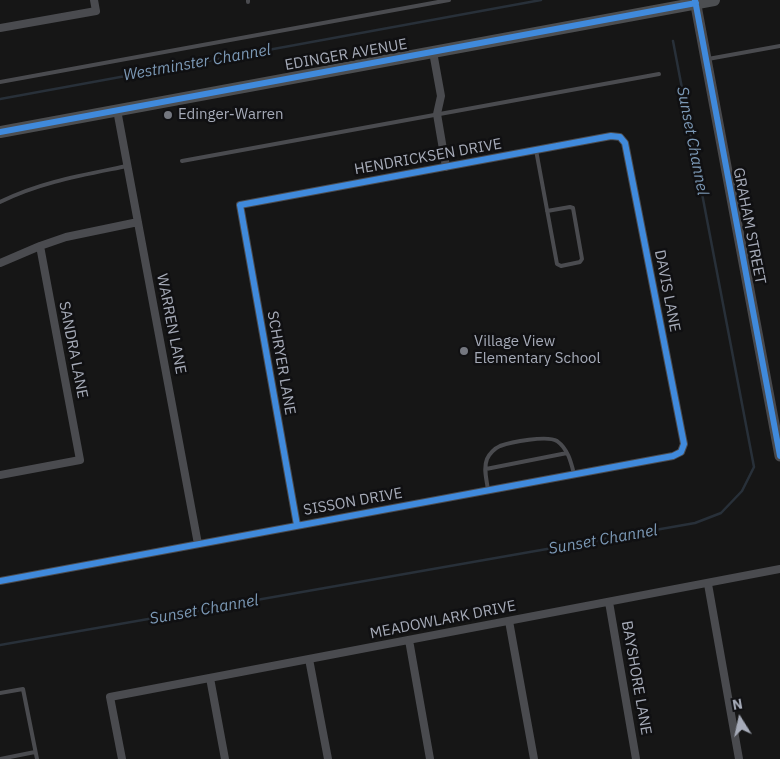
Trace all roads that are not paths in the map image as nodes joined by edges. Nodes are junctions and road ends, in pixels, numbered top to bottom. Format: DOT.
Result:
graph roads {
  1 [pos="94,0"];
  2 [pos="449,0"];
  3 [pos="714,0"];
  4 [pos="696,2"];
  5 [pos="0,28"];
  6 [pos="780,46"];
  7 [pos="433,52"];
  8 [pos="705,60"];
  9 [pos="659,74"];
  10 [pos="0,82"];
  11 [pos="117,110"];
  12 [pos="437,114"];
  13 [pos="0,132"];
  14 [pos="620,137"];
  15 [pos="536,150"];
  16 [pos="182,162"];
  17 [pos="127,166"];
  18 [pos="446,167"];
  19 [pos="0,202"];
  20 [pos="240,205"];
  21 [pos="547,211"];
  22 [pos="138,222"];
  23 [pos="40,246"];
  24 [pos="0,263"];
  25 [pos="681,452"];
  26 [pos="567,453"];
  27 [pos="780,456"];
  28 [pos="486,469"];
  29 [pos="574,474"];
  30 [pos="0,475"];
  31 [pos="488,490"];
  32 [pos="297,525"];
  33 [pos="198,544"];
  34 [pos="780,569"];
  35 [pos="0,581"];
  36 [pos="708,584"];
  37 [pos="608,602"];
  38 [pos="509,621"];
  39 [pos="409,640"];
  40 [pos="309,659"];
  41 [pos="210,678"];
  42 [pos="0,693"];
  43 [pos="35,752"];
  44 [pos="0,759"];
  45 [pos="36,759"];
  46 [pos="122,759"];
  47 [pos="225,759"];
  48 [pos="328,759"];
  49 [pos="430,759"];
  50 [pos="534,759"];
  51 [pos="636,759"];
  52 [pos="739,759"];
  1 -- 5 [label="street"];
  2 -- 10 [label="lane"];
  3 -- 4 [label="main road, EDINGER AVENUE"];
  4 -- 7 [label="main road, EDINGER AVENUE"];
  4 -- 8 [label="street, GRAHAM STREET"];
  6 -- 8 [label="lane"];
  7 -- 11 [label="main road, EDINGER AVENUE"];
  7 -- 12 [label="street"];
  8 -- 27 [label="street, GRAHAM STREET"];
  9 -- 12 [label="lane"];
  11 -- 13 [label="main road, EDINGER AVENUE"];
  11 -- 17 [label="street, WARREN LANE"];
  12 -- 16 [label="lane"];
  12 -- 18 [label="street"];
  14 -- 15 [label="street, HENDRICKSEN DRIVE"];
  14 -- 25 [label="street, DAVIS LANE"];
  15 -- 18 [label="street, HENDRICKSEN DRIVE"];
  15 -- 21 [label="lane"];
  17 -- 19 [label="lane"];
  17 -- 22 [label="street, WARREN LANE"];
  18 -- 20 [label="street, HENDRICKSEN DRIVE"];
  20 -- 32 [label="street, SCHRYER LANE"];
  21 -- 21 [label="lane"];
  22 -- 23 [label="street"];
  22 -- 33 [label="street, WARREN LANE"];
  23 -- 24 [label="street"];
  23 -- 30 [label="street, SANDRA LANE"];
  25 -- 29 [label="street, SISSON DRIVE"];
  26 -- 28 [label="lane"];
  26 -- 28 [label="lane"];
  26 -- 29 [label="lane"];
  28 -- 31 [label="lane"];
  29 -- 31 [label="street, SISSON DRIVE"];
  31 -- 32 [label="street, SISSON DRIVE"];
  32 -- 33 [label="street, SISSON DRIVE"];
  33 -- 35 [label="street, SISSON DRIVE"];
  34 -- 36 [label="street, MEADOWLARK DRIVE"];
  36 -- 37 [label="street, MEADOWLARK DRIVE"];
  36 -- 52 [label="street"];
  37 -- 38 [label="street, MEADOWLARK DRIVE"];
  37 -- 51 [label="street, BAYSHORE LANE"];
  38 -- 39 [label="street, MEADOWLARK DRIVE"];
  38 -- 50 [label="street"];
  39 -- 40 [label="street, MEADOWLARK DRIVE"];
  39 -- 49 [label="street"];
  40 -- 41 [label="street, MEADOWLARK DRIVE"];
  40 -- 48 [label="street"];
  41 -- 46 [label="street, MEADOWLARK DRIVE"];
  41 -- 47 [label="street"];
  42 -- 43 [label="lane"];
  43 -- 44 [label="lane"];
  43 -- 45 [label="lane"];
}
